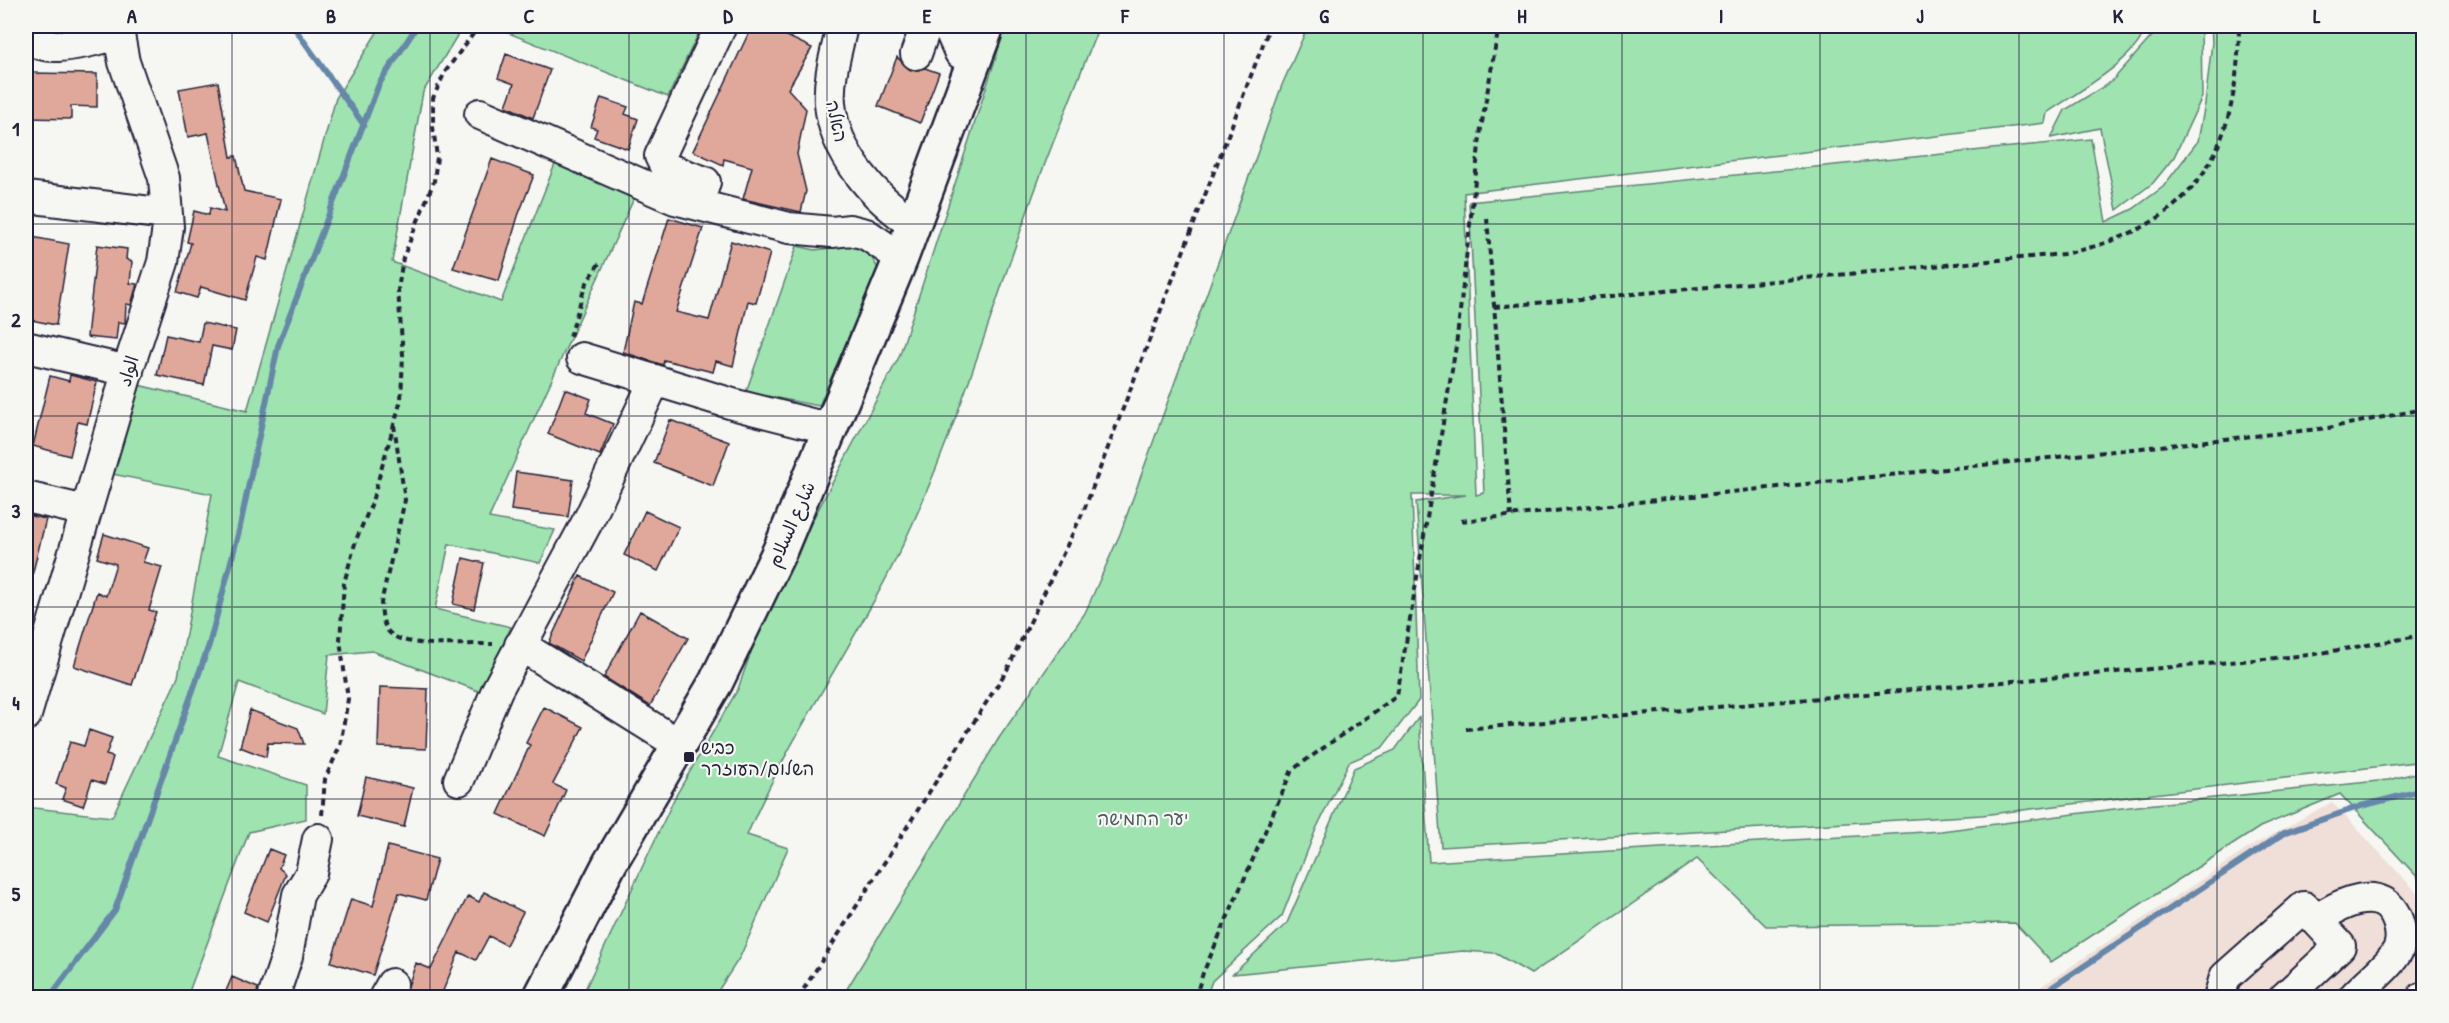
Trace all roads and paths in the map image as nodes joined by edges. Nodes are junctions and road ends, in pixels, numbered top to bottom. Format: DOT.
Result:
graph roads {
  1 [pos="479,26"];
  2 [pos="721,26"];
  3 [pos="842,26"];
  4 [pos="926,26"];
  5 [pos="948,26"];
  6 [pos="987,26"];
  7 [pos="1270,26"];
  8 [pos="1499,26"];
  9 [pos="2239,26"];
  10 [pos="119,30"];
  11 [pos="26,36"];
  12 [pos="916,54"];
  13 [pos="974,63"];
  14 [pos="480,114"];
  15 [pos="26,197"];
  16 [pos="698,205"];
  17 [pos="167,214"];
  18 [pos="1487,218"];
  19 [pos="914,224"];
  20 [pos="901,258"];
  21 [pos="600,262"];
  22 [pos="1494,307"];
  23 [pos="26,347"];
  24 [pos="582,358"];
  25 [pos="128,371"];
  26 [pos="655,380"];
  27 [pos="2424,409"];
  28 [pos="394,424"];
  29 [pos="831,429"];
  30 [pos="26,497"];
  31 [pos="86,511"];
  32 [pos="1511,516"];
  33 [pos="1461,521"];
  34 [pos="2424,635"];
  35 [pos="520,645"];
  36 [pos="26,715"];
  37 [pos="1466,729"];
  38 [pos="680,745"];
  39 [pos="459,780"];
  40 [pos="318,839"];
  41 [pos="2316,920"];
  42 [pos="273,998"];
  43 [pos="540,998"];
  44 [pos="798,998"];
  45 [pos="1196,998"];
  46 [pos="2218,998"];
  47 [pos="2284,998"];
  48 [pos="2353,998"];
  1 -- 28 [label="path"];
  2 -- 16 [label="street"];
  3 -- 19 [label="street, האלה"];
  4 -- 12 [label="street"];
  5 -- 13 [label="street"];
  6 -- 13 [label="main road, شارع السلام"];
  7 -- 44 [label="path"];
  8 -- 45 [label="path"];
  9 -- 22 [label="path"];
  10 -- 11 [label="street"];
  10 -- 17 [label="street, الواد"];
  13 -- 19 [label="main road, شارع السلام"];
  14 -- 16 [label="street"];
  15 -- 17 [label="street"];
  16 -- 20 [label="street"];
  17 -- 25 [label="street, الواد"];
  18 -- 22 [label="path"];
  19 -- 20 [label="main road, شارع السلام"];
  20 -- 29 [label="main road, شارع السلام"];
  21 -- 24 [label="path"];
  22 -- 32 [label="path"];
  23 -- 25 [label="street"];
  24 -- 26 [label="street"];
  25 -- 31 [label="street, الواد"];
  26 -- 29 [label="street"];
  26 -- 35 [label="street"];
  27 -- 32 [label="path"];
  28 -- 35 [label="path"];
  28 -- 40 [label="path"];
  29 -- 38 [label="main road, شارع السلام"];
  30 -- 31 [label="street"];
  31 -- 36 [label="street, الواد"];
  32 -- 33 [label="path"];
  34 -- 37 [label="path"];
  35 -- 38 [label="street"];
  35 -- 39 [label="street"];
  38 -- 43 [label="main road, شارع السلام"];
  40 -- 42 [label="street"];
  41 -- 46 [label="street"];
  41 -- 47 [label="street"];
  41 -- 48 [label="street"];
}
